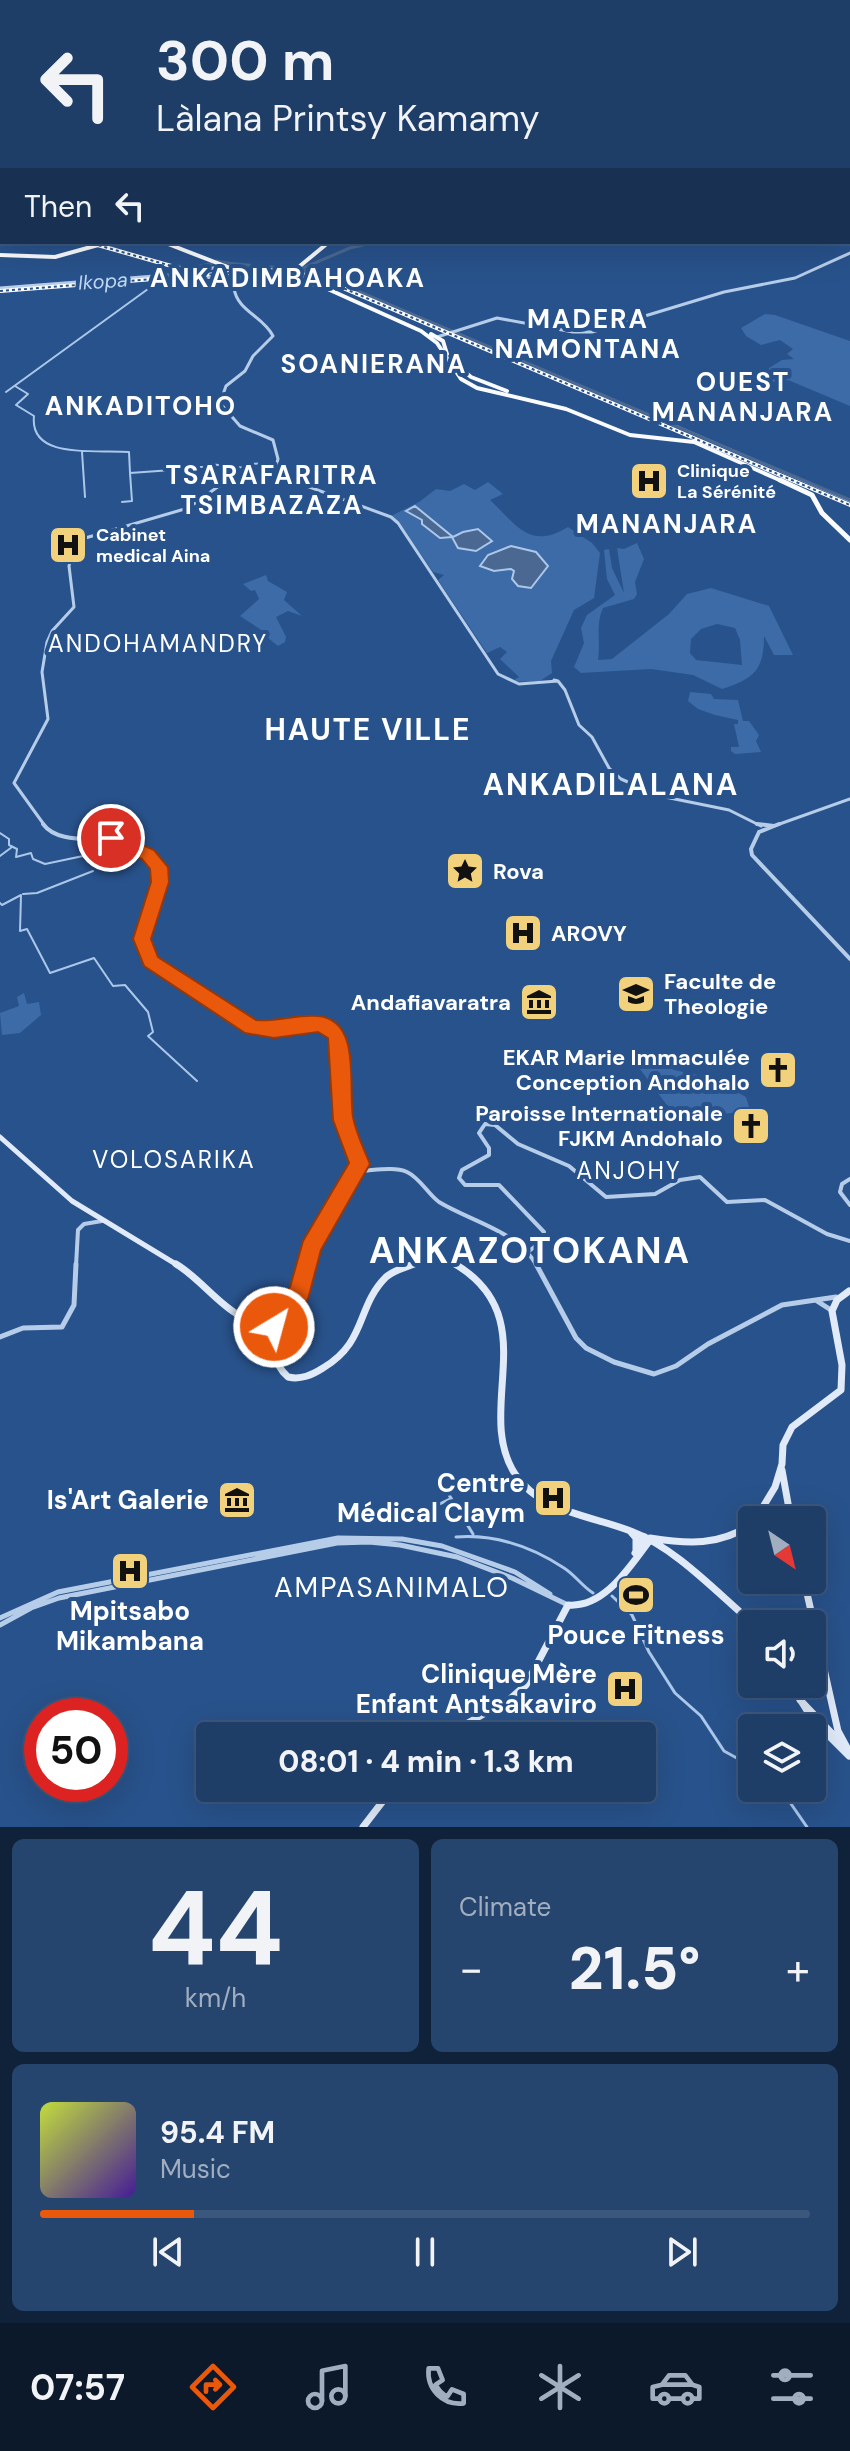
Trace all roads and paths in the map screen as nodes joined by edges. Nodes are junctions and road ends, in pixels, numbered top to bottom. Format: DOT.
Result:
graph roads {
  1 [pos="102,244"];
  2 [pos="168,244"];
  3 [pos="169,244"];
  4 [pos="327,244"];
  5 [pos="0,255"];
  6 [pos="850,255"];
  7 [pos="217,266"];
  8 [pos="225,266"];
  9 [pos="297,272"];
  10 [pos="247,273"];
  11 [pos="257,276"];
  12 [pos="285,278"];
  13 [pos="241,280"];
  14 [pos="0,288"];
  15 [pos="458,332"];
  16 [pos="436,340"];
  17 [pos="444,343"];
  18 [pos="477,380"];
  19 [pos="468,384"];
  20 [pos="487,385"];
  21 [pos="482,390"];
  22 [pos="274,474"];
  23 [pos="850,539"];
  24 [pos="850,799"];
  25 [pos="753,823"];
  26 [pos="774,826"];
  27 [pos="759,832"];
  28 [pos="850,959"];
  29 [pos="0,1137"];
  30 [pos="358,1168"];
  31 [pos="850,1179"];
  32 [pos="850,1205"];
  33 [pos="104,1221"];
  34 [pos="850,1241"];
  35 [pos="529,1251"];
  36 [pos="849,1291"];
  37 [pos="841,1297"];
  38 [pos="814,1301"];
  39 [pos="833,1308"];
  40 [pos="273,1323"];
  41 [pos="0,1337"];
  42 [pos="781,1466"];
  43 [pos="775,1488"];
  44 [pos="785,1490"];
  45 [pos="767,1506"];
  46 [pos="788,1506"];
  47 [pos="629,1530"];
  48 [pos="738,1533"];
  49 [pos="648,1538"];
  50 [pos="659,1543"];
  51 [pos="633,1557"];
  52 [pos="626,1568"];
  53 [pos="807,1594"];
  54 [pos="552,1596"];
  55 [pos="568,1605"];
  56 [pos="738,1610"];
  57 [pos="0,1618"];
  58 [pos="0,1625"];
  59 [pos="799,1698"];
  60 [pos="812,1714"];
  61 [pos="835,1719"];
  62 [pos="470,1722"];
  63 [pos="826,1726"];
  64 [pos="826,1730"];
  65 [pos="850,1755"];
  66 [pos="382,1802"];
  67 [pos="363,1827"];
  1 -- 5 [label="main road"];
  2 -- 7 [label="main road"];
  3 -- 8 [label="main road"];
  4 -- 9 [label="main road"];
  6 -- 15 [label="street"];
  7 -- 8 [label="main road"];
  7 -- 14 [label="street"];
  8 -- 10 [label="main road"];
  9 -- 12 [label="main road"];
  9 -- 16 [label="main road"];
  10 -- 11 [label="main road"];
  10 -- 12 [label="main road"];
  10 -- 13 [label="street"];
  11 -- 12 [label="main road"];
  11 -- 13 [label="main road"];
  12 -- 16 [label="main road"];
  13 -- 22 [label="street"];
  15 -- 16 [label="street"];
  15 -- 17 [label="street"];
  16 -- 17 [label="main road"];
  16 -- 19 [label="main road"];
  17 -- 18 [label="main road"];
  18 -- 19 [label="main road"];
  18 -- 20 [label="main road"];
  19 -- 21 [label="main road"];
  20 -- 21 [label="main road"];
  20 -- 23 [label="main road"];
  21 -- 23 [label="main road"];
  22 -- 25 [label="street"];
  22 -- 30 [label="street"];
  24 -- 26 [label="street"];
  25 -- 26 [label="street"];
  25 -- 27 [label="street"];
  26 -- 27 [label="street"];
  27 -- 28 [label="street"];
  29 -- 33 [label="main road"];
  30 -- 35 [label="street"];
  30 -- 40 [label="street"];
  31 -- 32 [label="street"];
  33 -- 40 [label="main road"];
  33 -- 41 [label="street"];
  34 -- 35 [label="street"];
  35 -- 38 [label="street"];
  36 -- 37 [label="main road"];
  37 -- 38 [label="street"];
  37 -- 39 [label="main road"];
  38 -- 39 [label="street"];
  39 -- 42 [label="main road"];
  40 -- 47 [label="main road"];
  42 -- 43 [label="main road"];
  42 -- 44 [label="main road"];
  43 -- 44 [label="main road"];
  43 -- 45 [label="main road"];
  44 -- 46 [label="main road"];
  47 -- 49 [label="main road"];
  47 -- 51 [label="main road"];
  48 -- 50 [label="main road"];
  49 -- 50 [label="main road"];
  49 -- 51 [label="main road"];
  49 -- 52 [label="main road"];
  50 -- 56 [label="main road"];
  51 -- 52 [label="main road"];
  52 -- 55 [label="main road"];
  53 -- 61 [label="main road"];
  54 -- 55 [label="street"];
  54 -- 57 [label="street"];
  54 -- 58 [label="street"];
  55 -- 62 [label="main road"];
  59 -- 60 [label="main road"];
  61 -- 63 [label="main road"];
  61 -- 65 [label="main road"];
  64 -- 65 [label="main road"];
  66 -- 67 [label="main road"];
}
